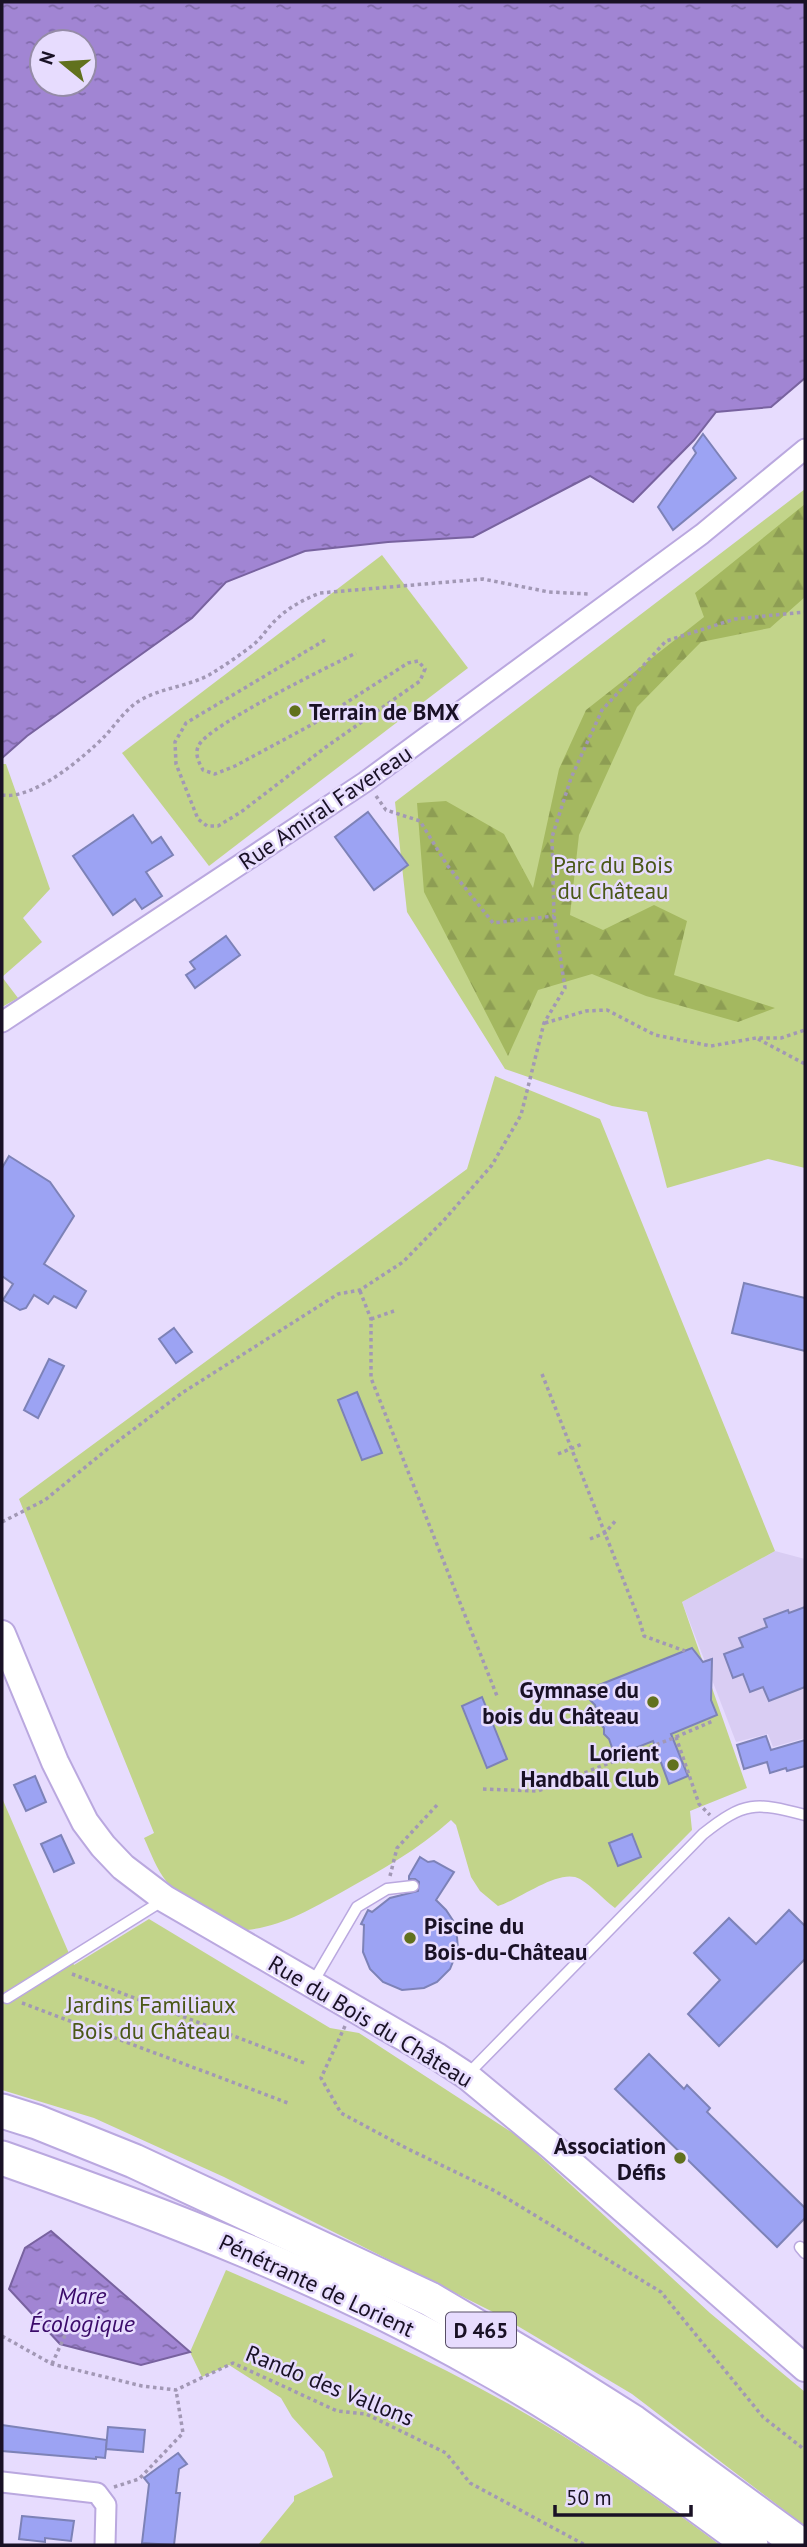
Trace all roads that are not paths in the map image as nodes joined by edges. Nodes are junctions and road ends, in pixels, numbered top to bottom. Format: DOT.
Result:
graph roads {
  1 [pos="805,449"];
  2 [pos="2,1022"];
  3 [pos="2,1634"];
  4 [pos="805,1815"];
  5 [pos="413,1886"];
  6 [pos="165,1899"];
  7 [pos="312,1984"];
  8 [pos="7,1998"];
  9 [pos="467,2076"];
  10 [pos="2,2111"];
  11 [pos="2,2126"];
  12 [pos="2,2158"];
  13 [pos="134,2161"];
  14 [pos="805,2368"];
  15 [pos="2,2482"];
  16 [pos="105,2545"];
  17 [pos="751,2545"];
  18 [pos="801,2545"];
  1 -- 2 [label="street, Rue Amiral Favereau"];
  3 -- 6 [label="street, Rue du Bois du Château"];
  4 -- 9 [label="lane"];
  5 -- 7 [label="lane"];
  6 -- 7 [label="street, Rue du Bois du Château"];
  6 -- 8 [label="lane"];
  7 -- 9 [label="street, Rue du Bois du Château"];
  9 -- 14 [label="street, Rue du Bois du Château"];
  10 -- 13 [label="highway"];
  11 -- 13 [label="highway"];
  12 -- 17 [label="highway, Pénétrante de Lorient / D 465"];
  13 -- 18 [label="highway, Pénétrante de Lorient / D 465"];
  15 -- 16 [label="street"];
}
